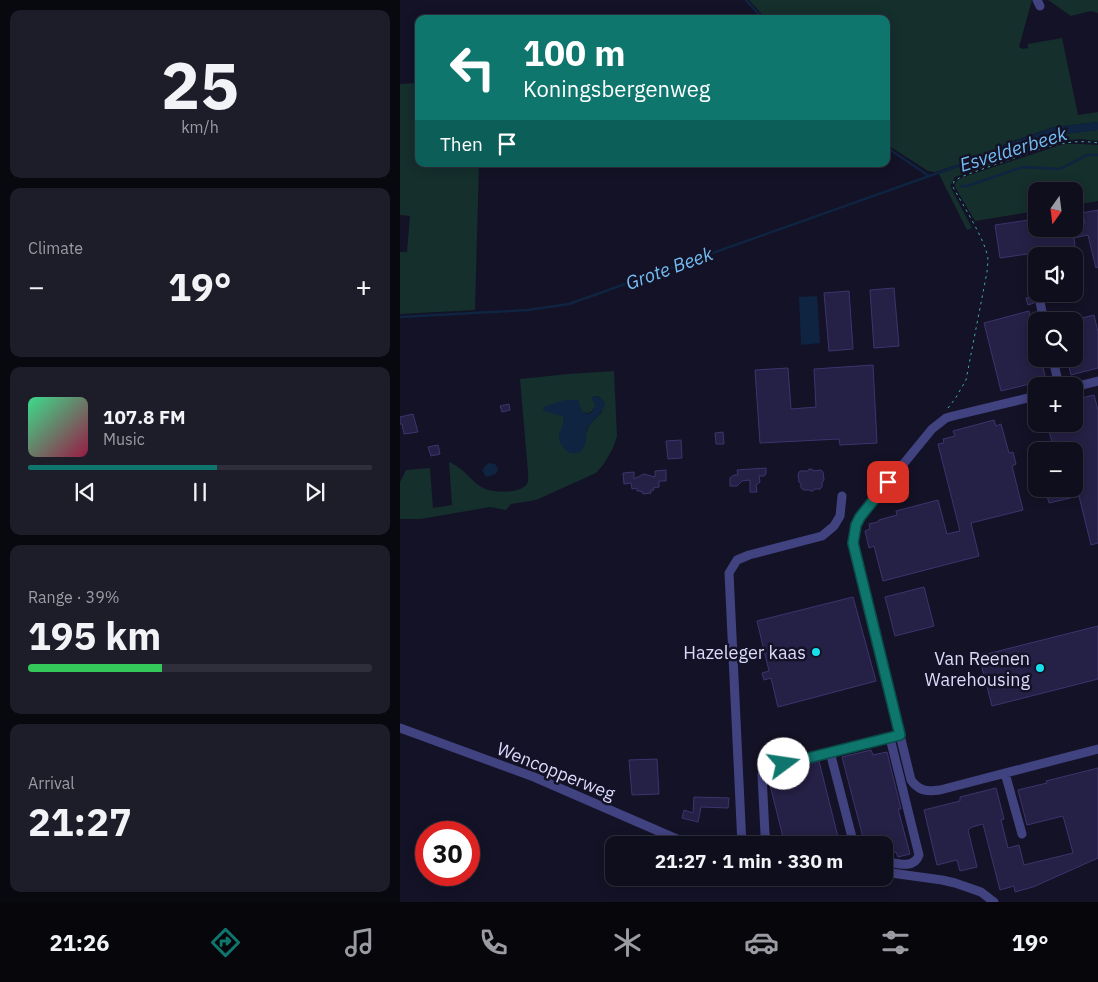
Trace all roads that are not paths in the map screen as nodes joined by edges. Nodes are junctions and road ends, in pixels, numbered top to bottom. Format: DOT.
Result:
graph roads {
  1 [pos="1040,302"];
  2 [pos="1042,312"];
  3 [pos="1098,381"];
  4 [pos="1083,385"];
  5 [pos="1028,398"];
  6 [pos="842,496"];
  7 [pos="840,516"];
  8 [pos="856,525"];
  9 [pos="400,728"];
  10 [pos="900,735"];
  11 [pos="890,738"];
  12 [pos="1098,749"];
  13 [pos="830,752"];
  14 [pos="1005,773"];
  15 [pos="1022,834"];
  16 [pos="670,836"];
  17 [pos="742,836"];
  18 [pos="765,836"];
  19 [pos="852,836"];
  20 [pos="893,862"];
  21 [pos="893,873"];
  22 [pos="994,902"];
  1 -- 2 [label="street"];
  3 -- 4 [label="street"];
  5 -- 8 [label="street"];
  6 -- 7 [label="street"];
  7 -- 8 [label="street"];
  7 -- 17 [label="street"];
  8 -- 10 [label="street"];
  9 -- 16 [label="street, Wencopperweg"];
  10 -- 11 [label="street"];
  10 -- 14 [label="street"];
  11 -- 13 [label="street"];
  11 -- 20 [label="street"];
  12 -- 14 [label="street"];
  13 -- 18 [label="street"];
  13 -- 19 [label="street"];
  14 -- 15 [label="street"];
  21 -- 22 [label="street"];
}
